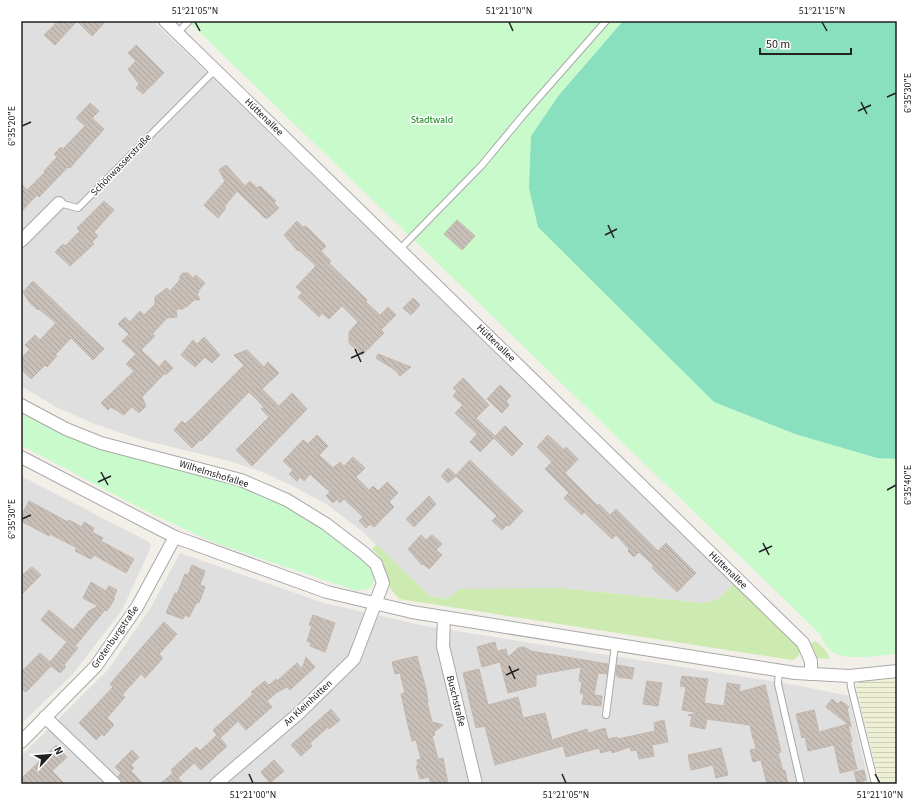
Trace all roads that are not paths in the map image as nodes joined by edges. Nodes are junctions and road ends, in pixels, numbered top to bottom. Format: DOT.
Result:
graph roads {
  1 [pos="165,21"];
  2 [pos="189,21"];
  3 [pos="606,21"];
  4 [pos="177,33"];
  5 [pos="215,70"];
  6 [pos="59,203"];
  7 [pos="21,242"];
  8 [pos="400,249"];
  9 [pos="21,405"];
  10 [pos="21,457"];
  11 [pos="175,537"];
  12 [pos="375,605"];
  13 [pos="444,617"];
  14 [pos="616,645"];
  15 [pos="779,670"];
  16 [pos="897,671"];
  17 [pos="811,674"];
  18 [pos="850,676"];
  19 [pos="606,715"];
  20 [pos="45,717"];
  21 [pos="21,742"];
  22 [pos="115,784"];
  23 [pos="216,784"];
  24 [pos="476,784"];
  25 [pos="801,784"];
  26 [pos="875,784"];
  1 -- 4 [label="street, Hüttenallee"];
  2 -- 4 [label="lane"];
  3 -- 8 [label="lane"];
  4 -- 5 [label="street, Hüttenallee"];
  5 -- 6 [label="lane, Schönwasserstraße"];
  5 -- 8 [label="street, Hüttenallee"];
  6 -- 7 [label="street, Schönwasserstraße"];
  8 -- 17 [label="street, Hüttenallee"];
  9 -- 12 [label="street, Wilhelmshofallee"];
  10 -- 11 [label="street"];
  11 -- 12 [label="street"];
  11 -- 20 [label="street, Grotenburgstraße"];
  12 -- 13 [label="street"];
  12 -- 23 [label="street, An Kleinhütten"];
  13 -- 14 [label="street"];
  13 -- 24 [label="street, Buschstraße"];
  14 -- 15 [label="street"];
  14 -- 19 [label="lane"];
  15 -- 17 [label="street"];
  15 -- 25 [label="lane"];
  16 -- 18 [label="street"];
  17 -- 18 [label="street"];
  18 -- 26 [label="lane"];
  20 -- 21 [label="street, Grotenburgstraße"];
  20 -- 22 [label="street"];
}
